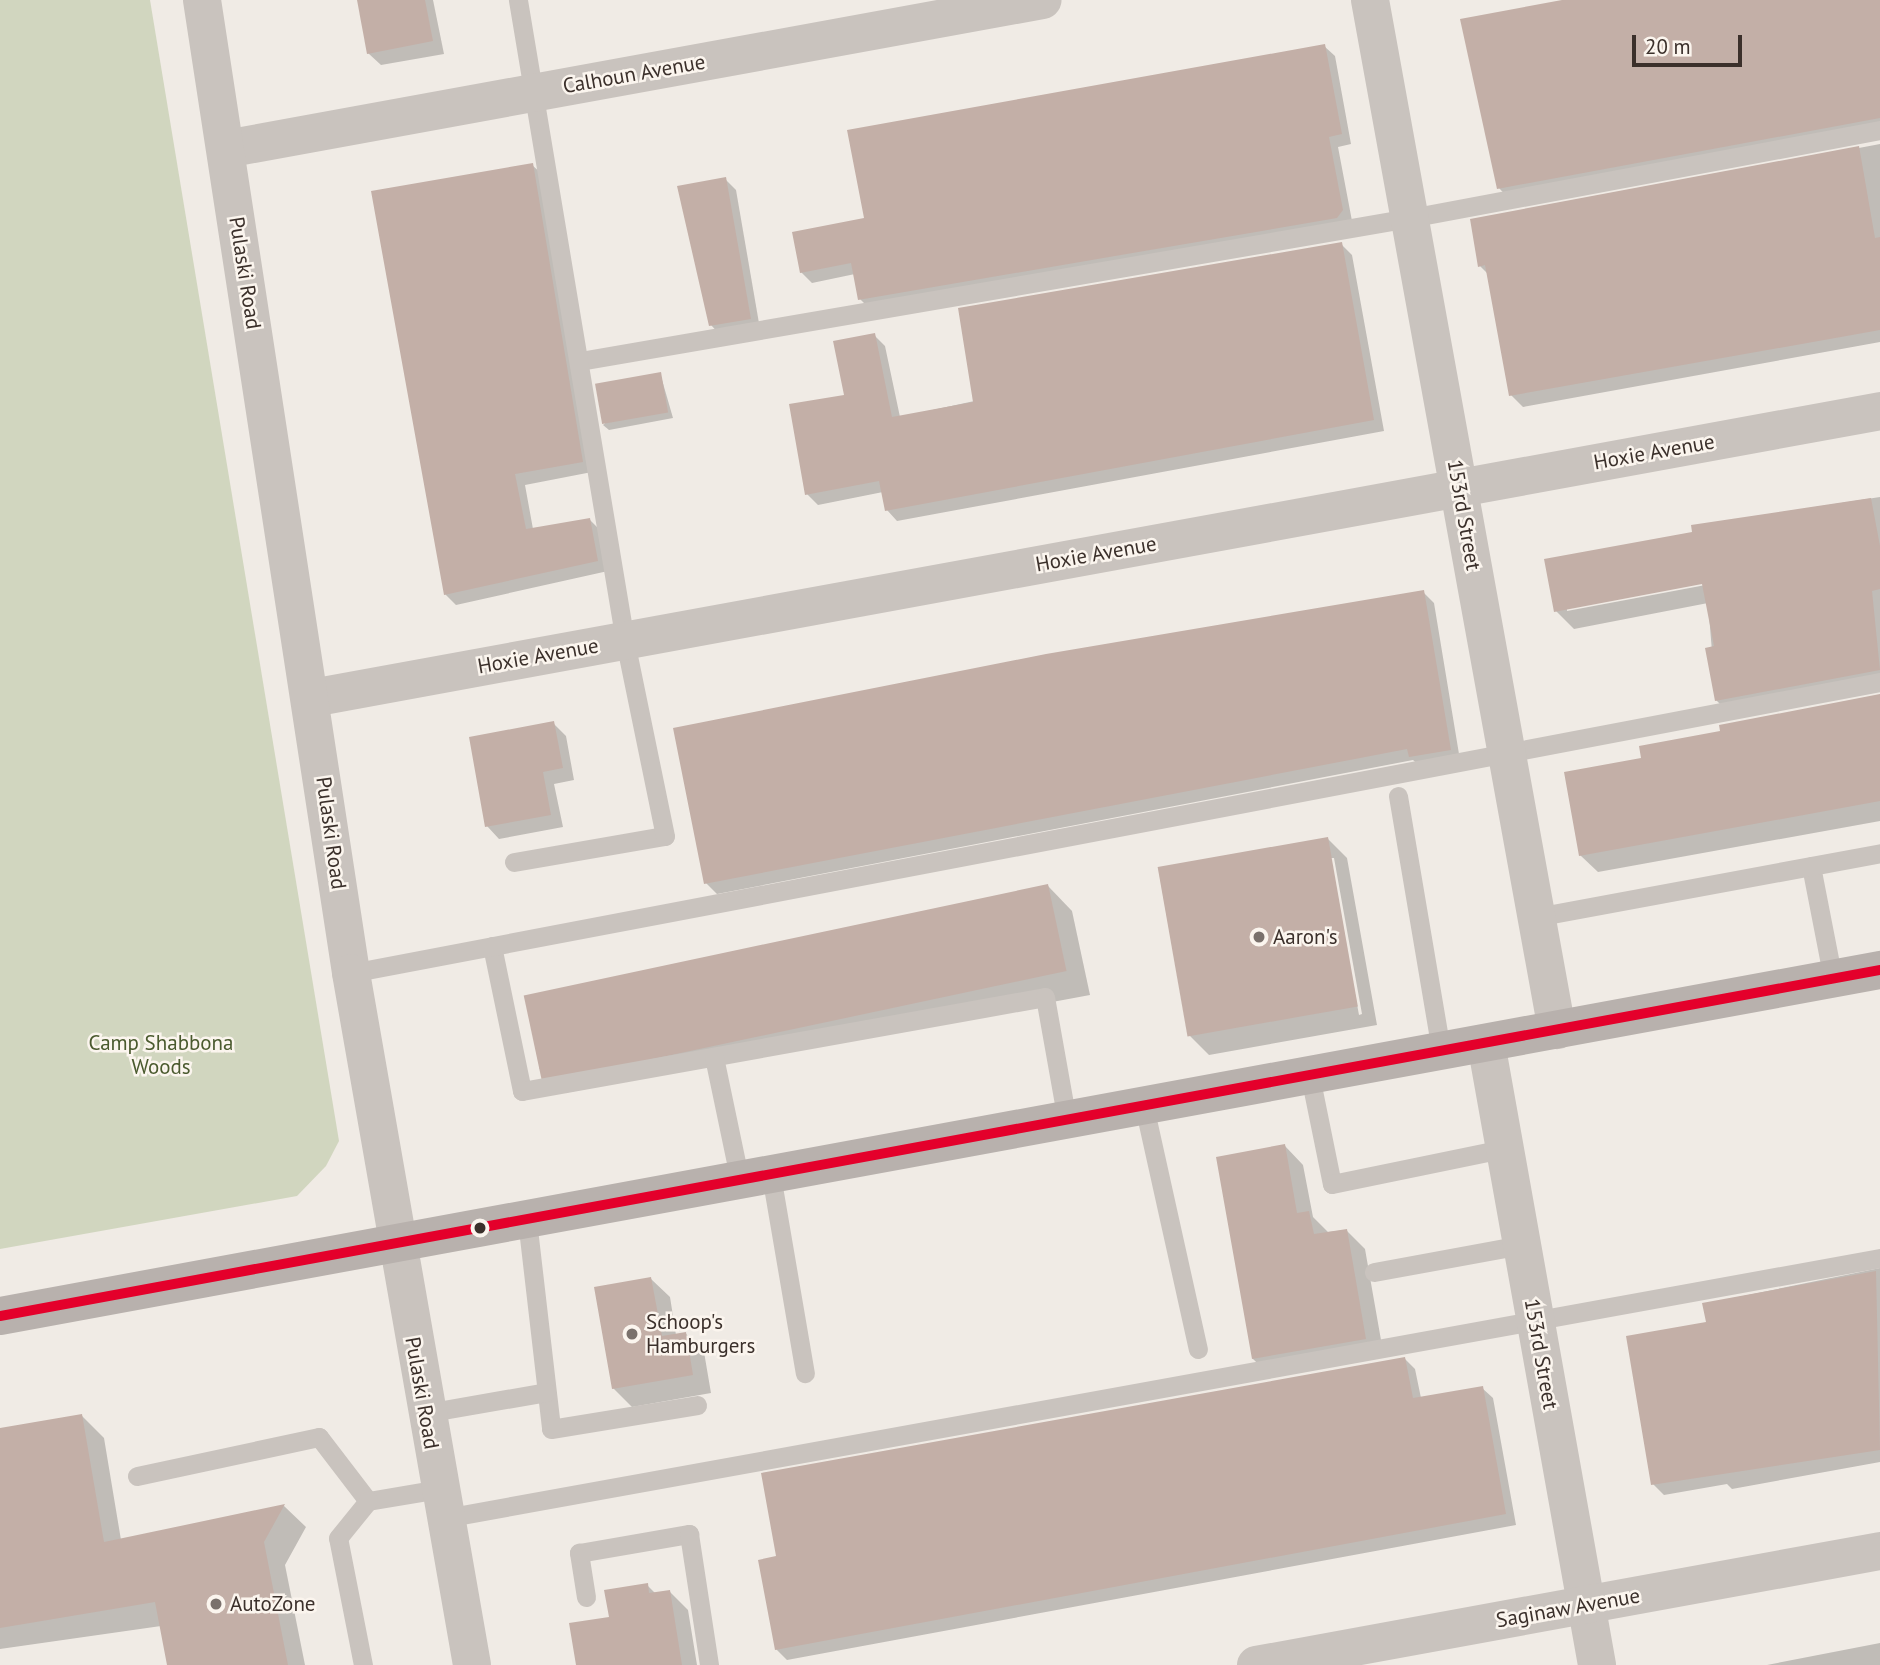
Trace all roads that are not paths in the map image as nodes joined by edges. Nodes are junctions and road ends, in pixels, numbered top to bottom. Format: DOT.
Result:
graph roads {
  1 [pos="202,0"];
  2 [pos="518,0"];
  3 [pos="1043,0"];
  4 [pos="1370,0"];
  5 [pos="531,93"];
  6 [pos="1880,130"];
  7 [pos="226,149"];
  8 [pos="1410,218"];
  9 [pos="580,361"];
  10 [pos="1880,411"];
  11 [pos="1459,488"];
  12 [pos="625,640"];
  13 [pos="1880,682"];
  14 [pos="312,698"];
  15 [pos="1506,752"];
  16 [pos="1398,796"];
  17 [pos="1880,853"];
  18 [pos="514,862"];
  19 [pos="1811,866"];
  20 [pos="1536,917"];
  21 [pos="492,946"];
  22 [pos="1880,970"];
  23 [pos="351,973"];
  24 [pos="1833,979"];
  25 [pos="1557,1030"];
  26 [pos="1486,1043"];
  27 [pos="1441,1051"];
  28 [pos="714,1057"];
  29 [pos="1310,1076"];
  30 [pos="1144,1106"];
  31 [pos="1067,1121"];
  32 [pos="1503,1149"];
  33 [pos="755,1178"];
  34 [pos="527,1220"];
  35 [pos="396,1244"];
  36 [pos="1521,1245"];
  37 [pos="1880,1258"];
  38 [pos="1374,1272"];
  39 [pos="0,1316"];
  40 [pos="1535,1321"];
  41 [pos="1198,1349"];
  42 [pos="805,1373"];
  43 [pos="546,1392"];
  44 [pos="697,1405"];
  45 [pos="426,1413"];
  46 [pos="137,1476"];
  47 [pos="368,1501"];
  48 [pos="442,1504"];
  49 [pos="1880,1551"];
  50 [pos="586,1597"];
  51 [pos="1586,1605"];
  52 [pos="363,1665"];
  53 [pos="472,1665"];
  54 [pos="709,1665"];
  55 [pos="1256,1665"];
  56 [pos="1597,1665"];
  1 -- 7 [label="street, Pulaski Road"];
  2 -- 5 [label="lane"];
  3 -- 5 [label="street, Calhoun Avenue"];
  4 -- 8 [label="street, 153rd Street"];
  5 -- 7 [label="street, Calhoun Avenue"];
  5 -- 9 [label="lane"];
  6 -- 8 [label="lane"];
  7 -- 14 [label="street, Pulaski Road"];
  8 -- 9 [label="lane"];
  8 -- 11 [label="street, 153rd Street"];
  9 -- 12 [label="lane"];
  10 -- 11 [label="street, Hoxie Avenue"];
  11 -- 12 [label="street, Hoxie Avenue"];
  11 -- 15 [label="street, 153rd Street"];
  12 -- 14 [label="street, Hoxie Avenue"];
  12 -- 18 [label="lane"];
  13 -- 15 [label="lane"];
  14 -- 23 [label="street, Pulaski Road"];
  15 -- 20 [label="street, 153rd Street"];
  15 -- 21 [label="lane"];
  16 -- 27 [label="lane"];
  17 -- 19 [label="lane"];
  19 -- 20 [label="lane"];
  19 -- 24 [label="lane"];
  20 -- 25 [label="street, 153rd Street"];
  21 -- 23 [label="lane"];
  21 -- 28 [label="lane"];
  22 -- 24 [label="main road"];
  23 -- 35 [label="street, Pulaski Road"];
  24 -- 25 [label="main road"];
  25 -- 26 [label="main road"];
  26 -- 27 [label="main road"];
  26 -- 32 [label="street, 153rd Street"];
  27 -- 29 [label="main road"];
  28 -- 31 [label="lane"];
  28 -- 33 [label="lane"];
  29 -- 30 [label="main road"];
  29 -- 32 [label="lane"];
  30 -- 31 [label="main road"];
  30 -- 41 [label="lane"];
  31 -- 33 [label="main road"];
  32 -- 36 [label="street, 153rd Street"];
  33 -- 34 [label="main road"];
  33 -- 42 [label="lane"];
  34 -- 35 [label="main road"];
  34 -- 43 [label="lane"];
  35 -- 39 [label="main road"];
  35 -- 45 [label="street, Pulaski Road"];
  36 -- 38 [label="lane"];
  36 -- 40 [label="street, 153rd Street"];
  37 -- 40 [label="lane"];
  40 -- 48 [label="lane"];
  40 -- 51 [label="street, 153rd Street"];
  43 -- 44 [label="lane"];
  43 -- 45 [label="lane"];
  45 -- 48 [label="street, Pulaski Road"];
  46 -- 47 [label="lane"];
  47 -- 48 [label="lane"];
  47 -- 52 [label="lane"];
  48 -- 53 [label="street, Pulaski Road"];
  49 -- 51 [label="street, Saginaw Avenue"];
  50 -- 54 [label="lane"];
  51 -- 55 [label="street, Saginaw Avenue"];
  51 -- 56 [label="street, 153rd Street"];
}
